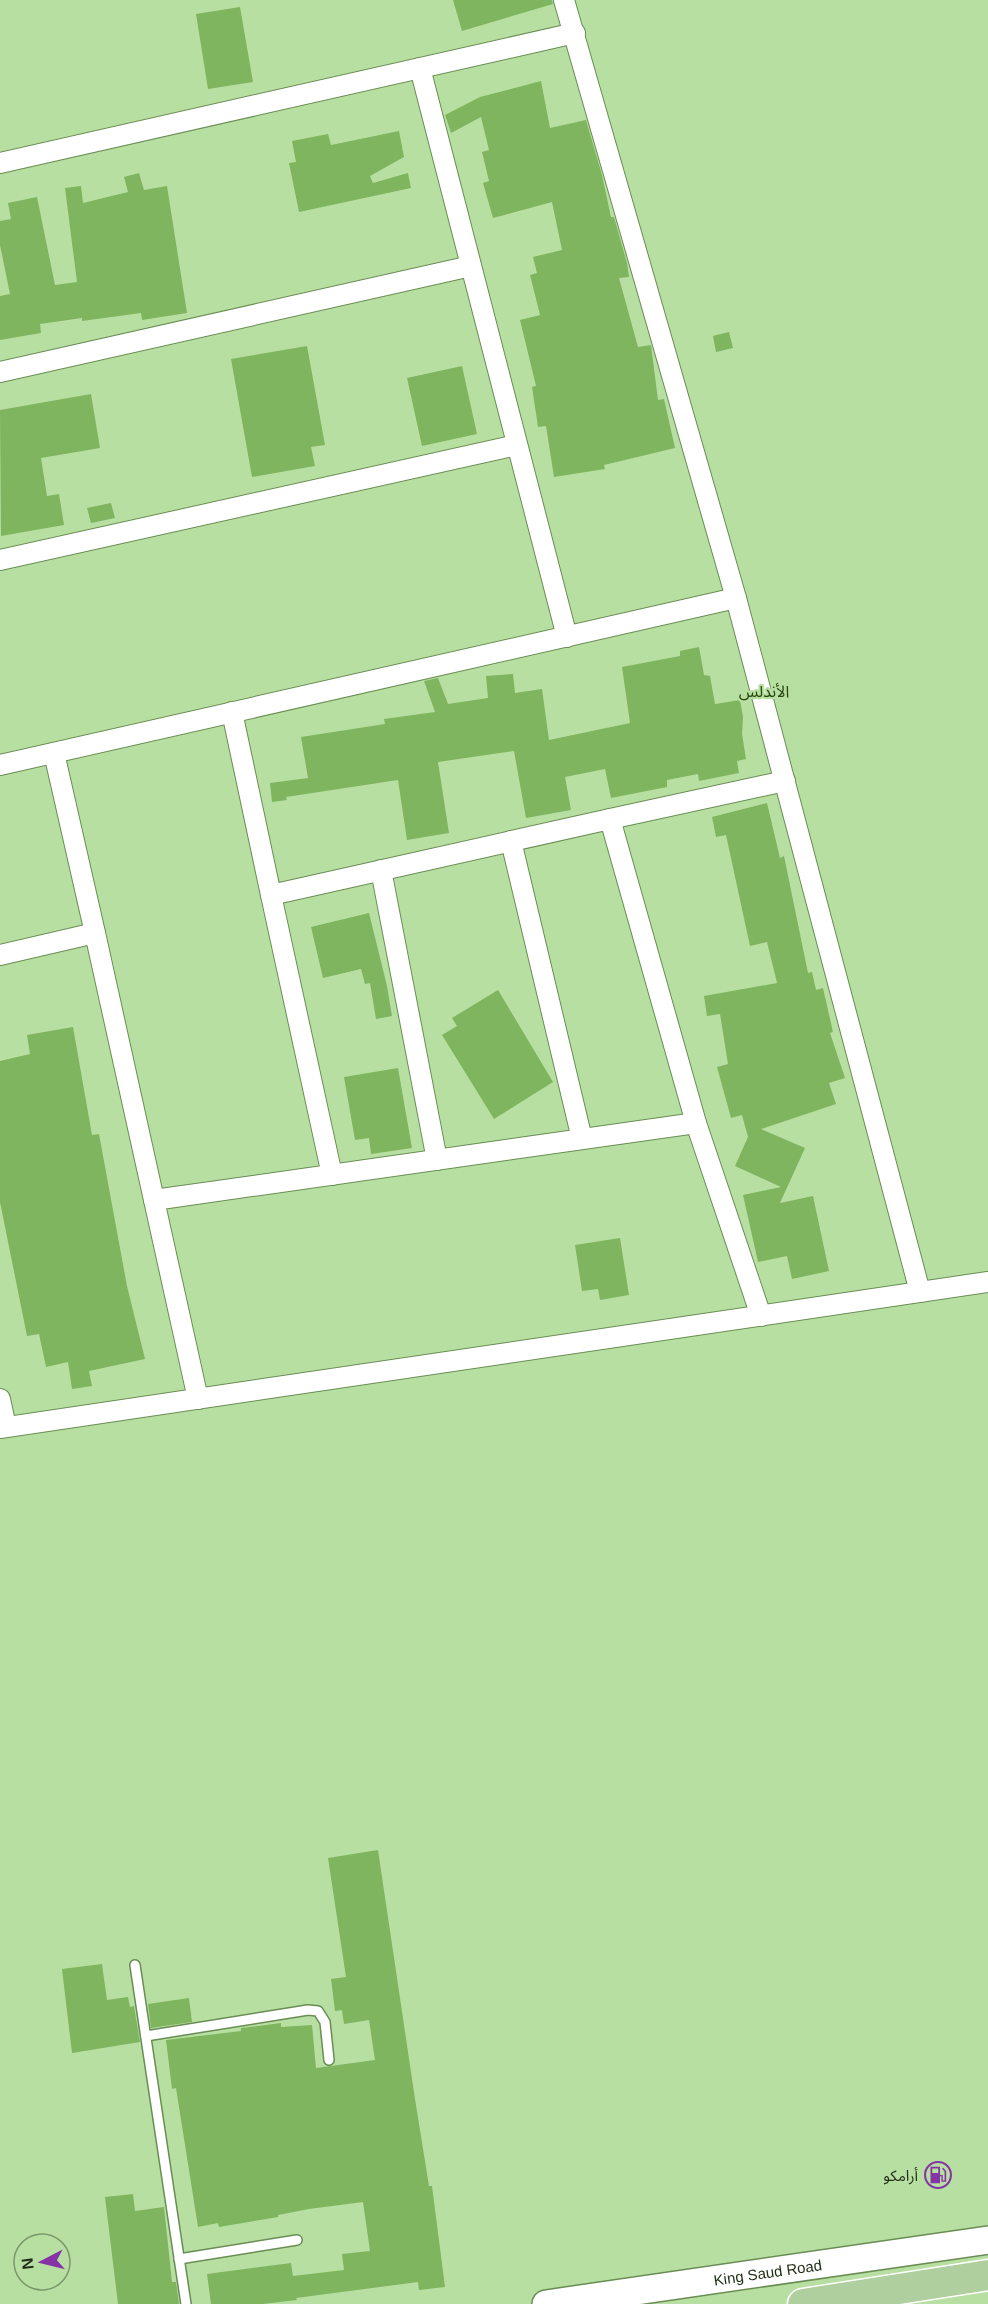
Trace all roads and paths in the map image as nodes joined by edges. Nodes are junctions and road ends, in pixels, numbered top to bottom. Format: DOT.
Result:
graph roads {
  1 [pos="564,0"];
  2 [pos="575,33"];
  3 [pos="420,68"];
  4 [pos="0,163"];
  5 [pos="471,266"];
  6 [pos="0,372"];
  7 [pos="517,445"];
  8 [pos="0,560"];
  9 [pos="736,598"];
  10 [pos="567,637"];
  11 [pos="232,712"];
  12 [pos="54,753"];
  13 [pos="0,765"];
  14 [pos="785,781"];
  15 [pos="610,819"];
  16 [pos="511,841"];
  17 [pos="381,870"];
  18 [pos="271,895"];
  19 [pos="95,933"];
  20 [pos="0,955"];
  21 [pos="696,1123"];
  22 [pos="582,1139"];
  23 [pos="437,1160"];
  24 [pos="333,1174"];
  25 [pos="154,1200"];
  26 [pos="988,1282"];
  27 [pos="920,1292"];
  28 [pos="761,1316"];
  29 [pos="0,1399"];
  30 [pos="198,1399"];
  31 [pos="3,1428"];
  32 [pos="135,1965"];
  33 [pos="146,2036"];
  34 [pos="329,2060"];
  35 [pos="297,2240"];
  36 [pos="988,2240"];
  37 [pos="179,2259"];
  38 [pos="988,2276"];
  39 [pos="186,2304"];
  40 [pos="546,2304"];
  41 [pos="803,2304"];
  1 -- 2 [label="street"];
  2 -- 3 [label="street"];
  2 -- 9 [label="street"];
  3 -- 4 [label="street"];
  3 -- 5 [label="street"];
  5 -- 6 [label="street"];
  5 -- 7 [label="street"];
  7 -- 8 [label="street"];
  7 -- 10 [label="street"];
  9 -- 10 [label="street"];
  9 -- 14 [label="street"];
  10 -- 11 [label="street"];
  11 -- 12 [label="street"];
  11 -- 18 [label="street"];
  12 -- 13 [label="street"];
  12 -- 19 [label="street"];
  14 -- 15 [label="street"];
  14 -- 27 [label="street"];
  15 -- 16 [label="street"];
  15 -- 21 [label="street"];
  16 -- 17 [label="street"];
  16 -- 22 [label="street"];
  17 -- 18 [label="street"];
  17 -- 23 [label="street"];
  18 -- 24 [label="street"];
  19 -- 20 [label="street"];
  19 -- 25 [label="street"];
  21 -- 22 [label="street"];
  21 -- 28 [label="street"];
  22 -- 23 [label="street"];
  23 -- 24 [label="street"];
  24 -- 25 [label="street"];
  25 -- 30 [label="street"];
  26 -- 27 [label="street"];
  27 -- 28 [label="street"];
  28 -- 30 [label="street"];
  29 -- 31 [label="street"];
  30 -- 31 [label="street"];
  32 -- 33 [label="lane"];
  33 -- 34 [label="lane"];
  33 -- 37 [label="lane"];
  35 -- 37 [label="lane"];
  36 -- 40 [label="main road, King Saud Road"];
  37 -- 39 [label="lane"];
  38 -- 41 [label="main road"];
}
